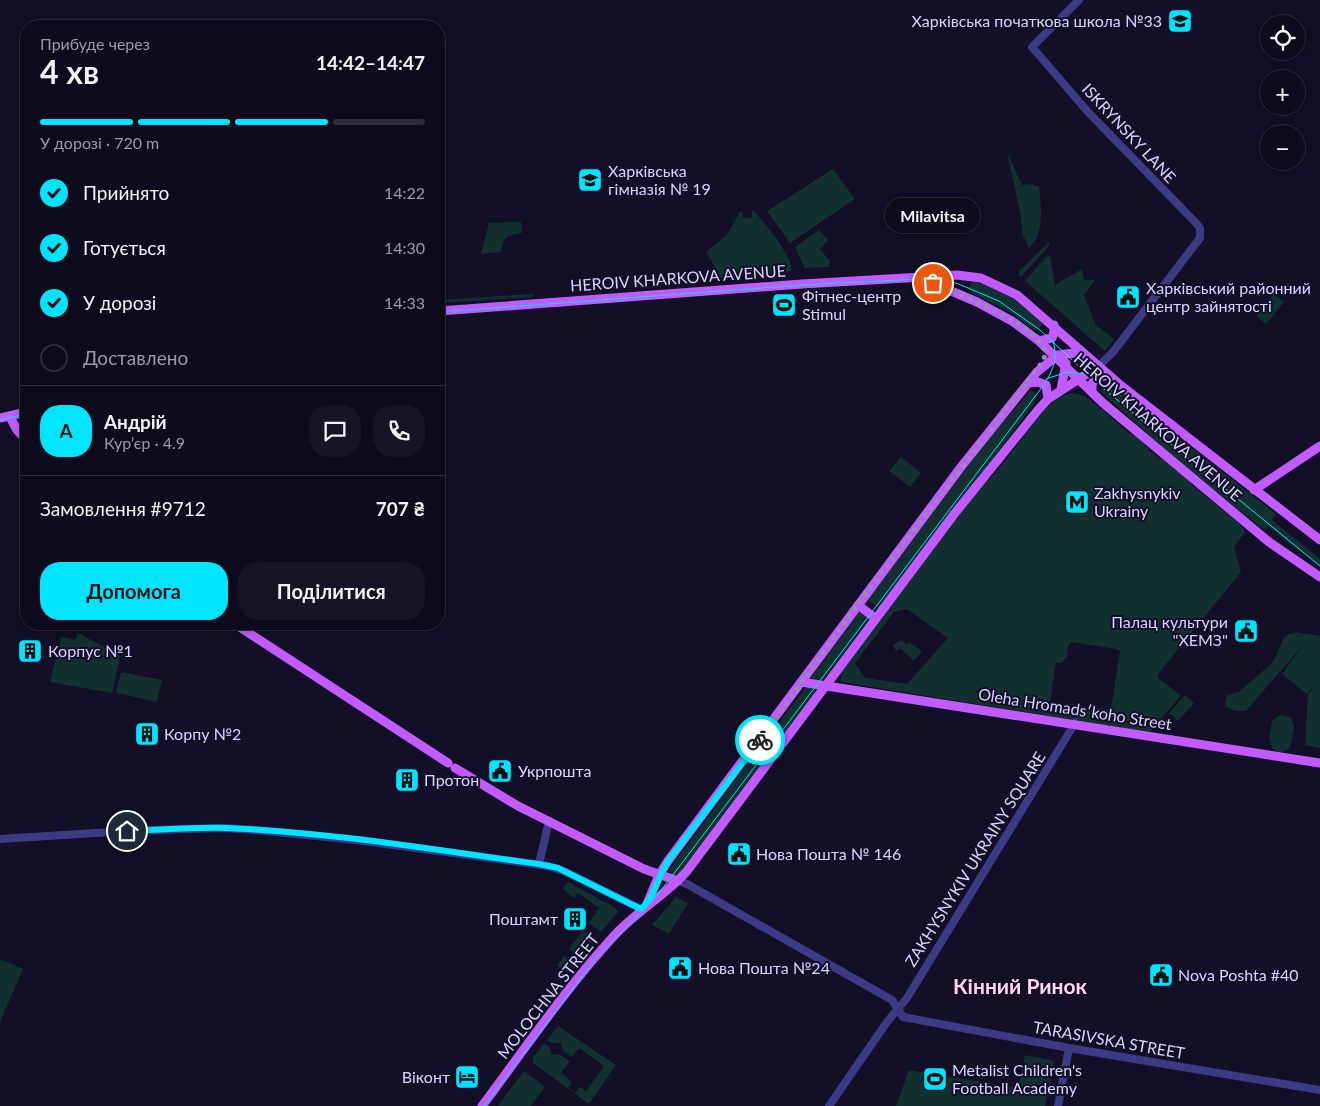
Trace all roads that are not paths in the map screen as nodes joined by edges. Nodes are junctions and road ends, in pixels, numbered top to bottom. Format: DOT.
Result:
graph roads {
  1 [pos="1079,0"];
  2 [pos="920,278"];
  3 [pos="445,311"];
  4 [pos="1057,328"];
  5 [pos="1039,341"];
  6 [pos="1068,353"];
  7 [pos="1056,356"];
  8 [pos="1090,357"];
  9 [pos="1066,366"];
  10 [pos="1098,366"];
  11 [pos="1037,372"];
  12 [pos="1108,375"];
  13 [pos="1078,378"];
  14 [pos="1093,380"];
  15 [pos="1028,383"];
  16 [pos="1061,389"];
  17 [pos="1092,392"];
  18 [pos="1048,400"];
  19 [pos="20,414"];
  20 [pos="10,417"];
  21 [pos="0,418"];
  22 [pos="20,434"];
  23 [pos="1320,446"];
  24 [pos="1254,490"];
  25 [pos="1320,540"];
  26 [pos="1320,577"];
  27 [pos="858,605"];
  28 [pos="875,618"];
  29 [pos="244,630"];
  30 [pos="801,682"];
  31 [pos="826,685"];
  32 [pos="1075,723"];
  33 [pos="1320,763"];
  34 [pos="549,821"];
  35 [pos="0,839"];
  36 [pos="539,864"];
  37 [pos="659,875"];
  38 [pos="678,881"];
  39 [pos="644,907"];
  40 [pos="898,1009"];
  41 [pos="1069,1048"];
  42 [pos="1320,1090"];
  43 [pos="482,1106"];
  44 [pos="829,1106"];
  45 [pos="1058,1106"];
  1 -- 10 [label="street, ISKRYNSKY LANE"];
  2 -- 3 [label="main road, HEROIV KHARKOVA AVENUE"];
  2 -- 4 [label="main road, HEROIV KHARKOVA AVENUE"];
  2 -- 5 [label="main road, HEROIV KHARKOVA AVENUE"];
  4 -- 5 [label="main road"];
  4 -- 6 [label="main road"];
  4 -- 8 [label="main road, HEROIV KHARKOVA AVENUE"];
  5 -- 7 [label="main road, HEROIV KHARKOVA AVENUE"];
  5 -- 11 [label="main road"];
  6 -- 7 [label="main road"];
  6 -- 8 [label="main road"];
  6 -- 9 [label="main road"];
  7 -- 9 [label="main road, HEROIV KHARKOVA AVENUE"];
  7 -- 11 [label="main road"];
  8 -- 10 [label="main road, HEROIV KHARKOVA AVENUE"];
  9 -- 13 [label="main road, HEROIV KHARKOVA AVENUE"];
  9 -- 16 [label="main road"];
  10 -- 12 [label="main road, HEROIV KHARKOVA AVENUE"];
  10 -- 13 [label="main road"];
  10 -- 14 [label="main road"];
  11 -- 15 [label="main road"];
  12 -- 14 [label="main road"];
  12 -- 24 [label="main road, HEROIV KHARKOVA AVENUE"];
  13 -- 16 [label="main road"];
  13 -- 17 [label="main road, HEROIV KHARKOVA AVENUE"];
  14 -- 17 [label="main road"];
  15 -- 18 [label="main road"];
  15 -- 27 [label="main road"];
  16 -- 17 [label="main road"];
  16 -- 18 [label="main road"];
  17 -- 26 [label="main road, HEROIV KHARKOVA AVENUE"];
  18 -- 28 [label="main road"];
  19 -- 20 [label="main road"];
  20 -- 21 [label="main road"];
  20 -- 22 [label="main road"];
  23 -- 24 [label="main road"];
  24 -- 25 [label="main road, HEROIV KHARKOVA AVENUE"];
  27 -- 28 [label="main road"];
  27 -- 30 [label="main road"];
  28 -- 31 [label="main road"];
  29 -- 34 [label="main road"];
  30 -- 31 [label="main road, Oleha Hromadsʹkoho Street"];
  30 -- 37 [label="main road"];
  31 -- 32 [label="main road, Oleha Hromadsʹkoho Street"];
  31 -- 38 [label="main road"];
  32 -- 33 [label="main road, Oleha Hromadsʹkoho Street"];
  32 -- 40 [label="street, ZAKHYSNYKIV UKRAINY SQUARE"];
  34 -- 36 [label="street"];
  34 -- 37 [label="main road"];
  35 -- 36 [label="street"];
  36 -- 39 [label="street"];
  37 -- 38 [label="main road"];
  37 -- 39 [label="main road"];
  38 -- 39 [label="main road"];
  38 -- 40 [label="street"];
  39 -- 43 [label="main road, MOLOCHNA STREET"];
  40 -- 41 [label="street, TARASIVSKA STREET"];
  40 -- 44 [label="street, ZAKHYSNYKIV UKRAINY SQUARE"];
  41 -- 42 [label="street, TARASIVSKA STREET"];
  41 -- 45 [label="street"];
}
